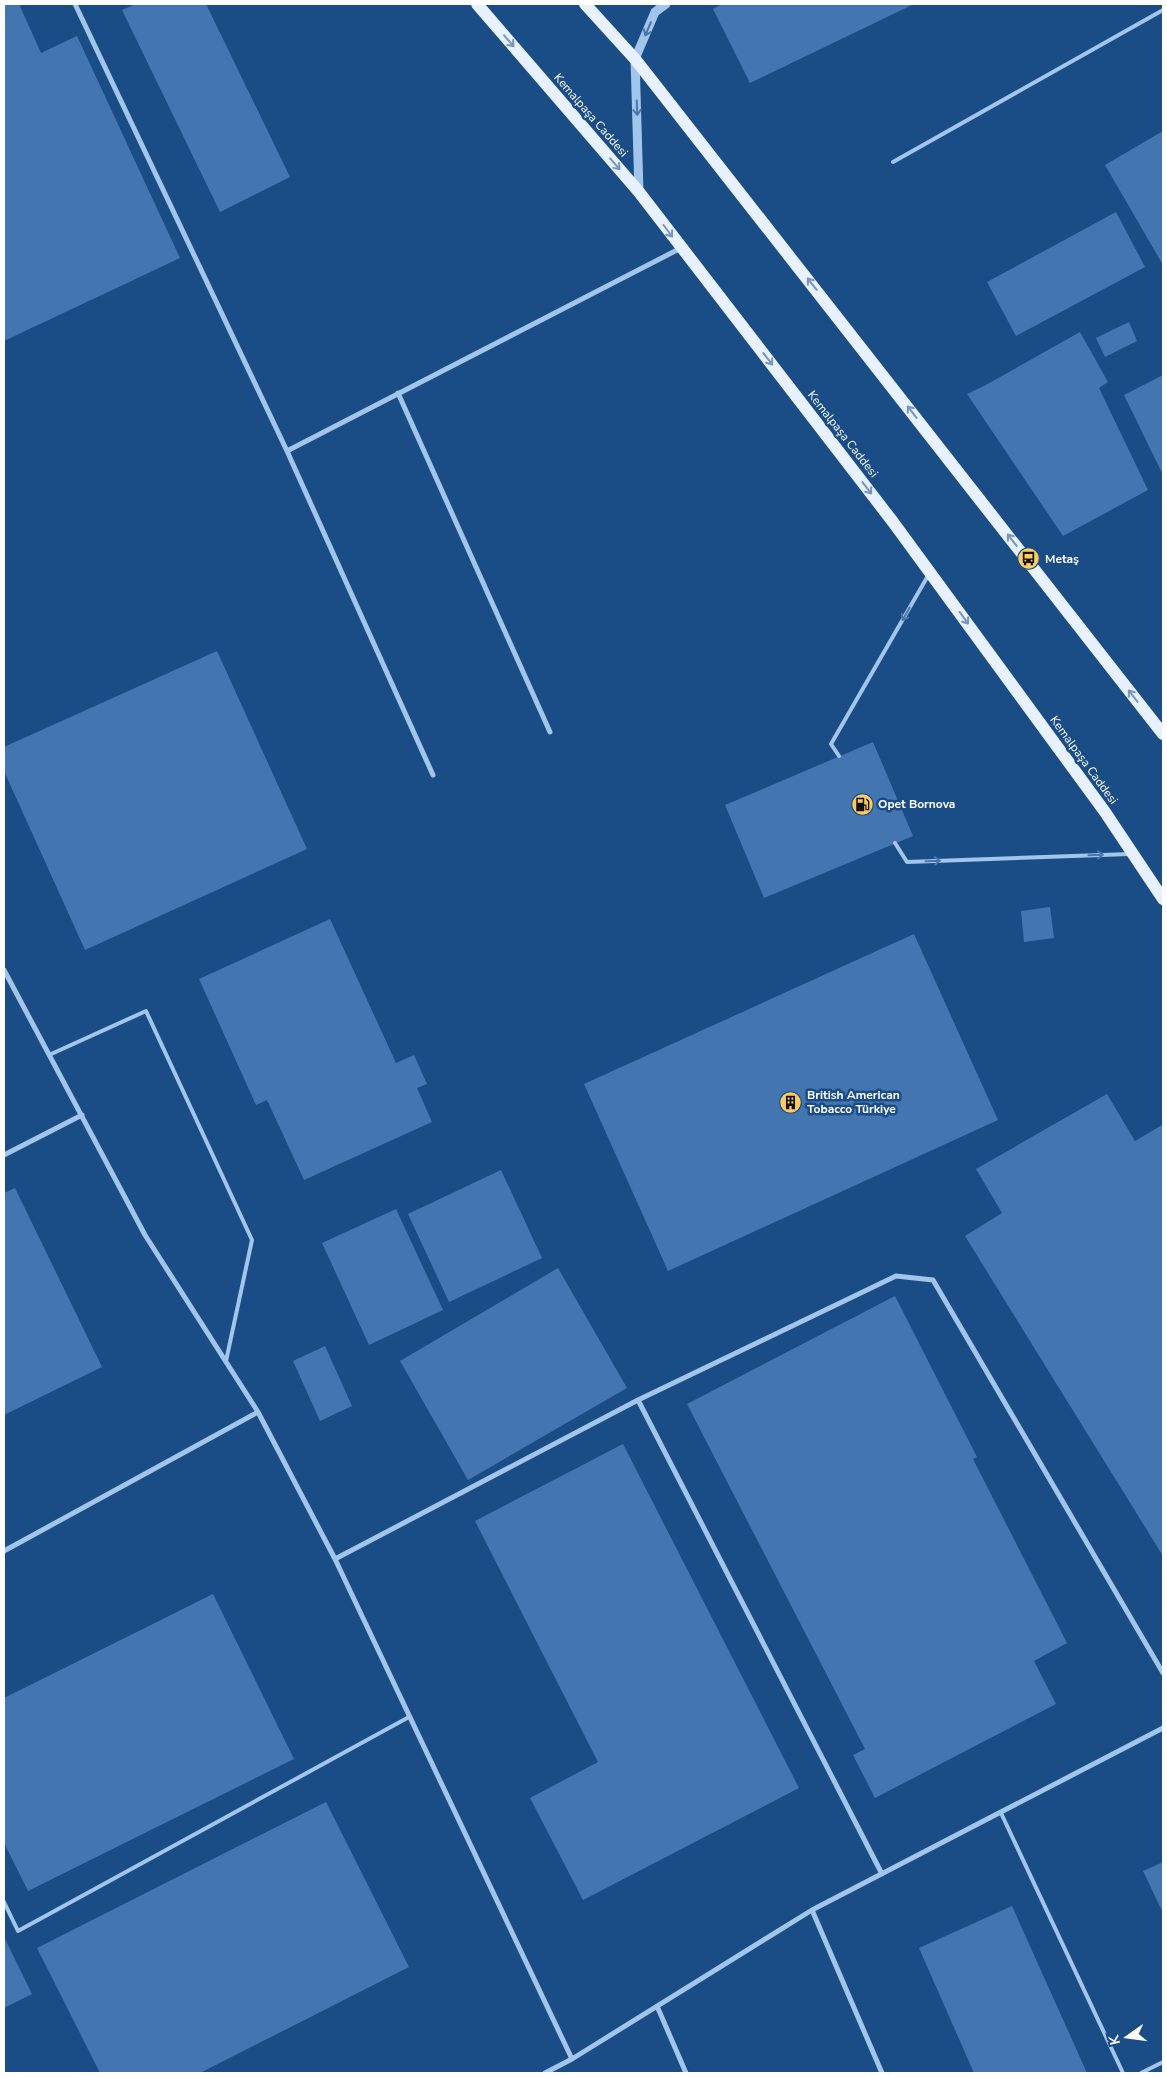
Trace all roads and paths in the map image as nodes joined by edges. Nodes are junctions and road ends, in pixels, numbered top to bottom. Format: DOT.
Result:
graph roads {
  1 [pos="75,4"];
  2 [pos="477,4"];
  3 [pos="585,4"];
  4 [pos="666,4"];
  5 [pos="1163,10"];
  6 [pos="635,59"];
  7 [pos="893,162"];
  8 [pos="639,192"];
  9 [pos="681,248"];
  10 [pos="398,393"];
  11 [pos="287,451"];
  12 [pos="930,572"];
  13 [pos="550,732"];
  14 [pos="1163,734"];
  15 [pos="839,756"];
  16 [pos="433,775"];
  17 [pos="895,843"];
  18 [pos="1133,854"];
  19 [pos="1163,899"];
  20 [pos="4,970"];
  21 [pos="49,1055"];
  22 [pos="82,1115"];
  23 [pos="4,1155"];
  24 [pos="226,1361"];
  25 [pos="638,1400"];
  26 [pos="258,1412"];
  27 [pos="4,1551"];
  28 [pos="335,1559"];
  29 [pos="1163,1672"];
  30 [pos="409,1717"];
  31 [pos="1163,1728"];
  32 [pos="1001,1813"];
  33 [pos="882,1874"];
  34 [pos="4,1902"];
  35 [pos="812,1910"];
  36 [pos="657,2006"];
  37 [pos="572,2059"];
  38 [pos="1163,2062"];
  39 [pos="545,2073"];
  40 [pos="686,2073"];
  41 [pos="882,2073"];
  42 [pos="1123,2073"];
  43 [pos="1141,2073"];
  1 -- 11 [label="street"];
  2 -- 8 [label="main road, Kemalpaşa Caddesi, one-way"];
  3 -- 6 [label="main road"];
  4 -- 6 [label="street, one-way"];
  5 -- 7 [label="lane"];
  6 -- 8 [label="street, one-way"];
  14 -- 6 [label="main road, one-way"];
  8 -- 9 [label="main road, Kemalpaşa Caddesi, one-way"];
  9 -- 10 [label="street"];
  9 -- 12 [label="main road, Kemalpaşa Caddesi, one-way"];
  10 -- 11 [label="street"];
  10 -- 13 [label="street"];
  11 -- 16 [label="street"];
  12 -- 15 [label="lane, one-way"];
  12 -- 18 [label="main road, Kemalpaşa Caddesi, one-way"];
  17 -- 18 [label="lane, one-way"];
  18 -- 19 [label="main road, Kemalpaşa Caddesi"];
  20 -- 21 [label="street"];
  21 -- 22 [label="street"];
  21 -- 24 [label="lane"];
  22 -- 23 [label="street"];
  22 -- 24 [label="street"];
  24 -- 26 [label="street"];
  25 -- 28 [label="street"];
  25 -- 29 [label="street"];
  25 -- 33 [label="street"];
  26 -- 27 [label="street"];
  26 -- 28 [label="street"];
  28 -- 30 [label="street"];
  30 -- 34 [label="lane"];
  30 -- 37 [label="street"];
  31 -- 32 [label="street"];
  32 -- 33 [label="street"];
  32 -- 42 [label="lane"];
  33 -- 35 [label="street"];
  35 -- 36 [label="street"];
  35 -- 41 [label="street"];
  36 -- 37 [label="street"];
  36 -- 40 [label="street"];
  37 -- 39 [label="street"];
  38 -- 43 [label="lane"];
}
